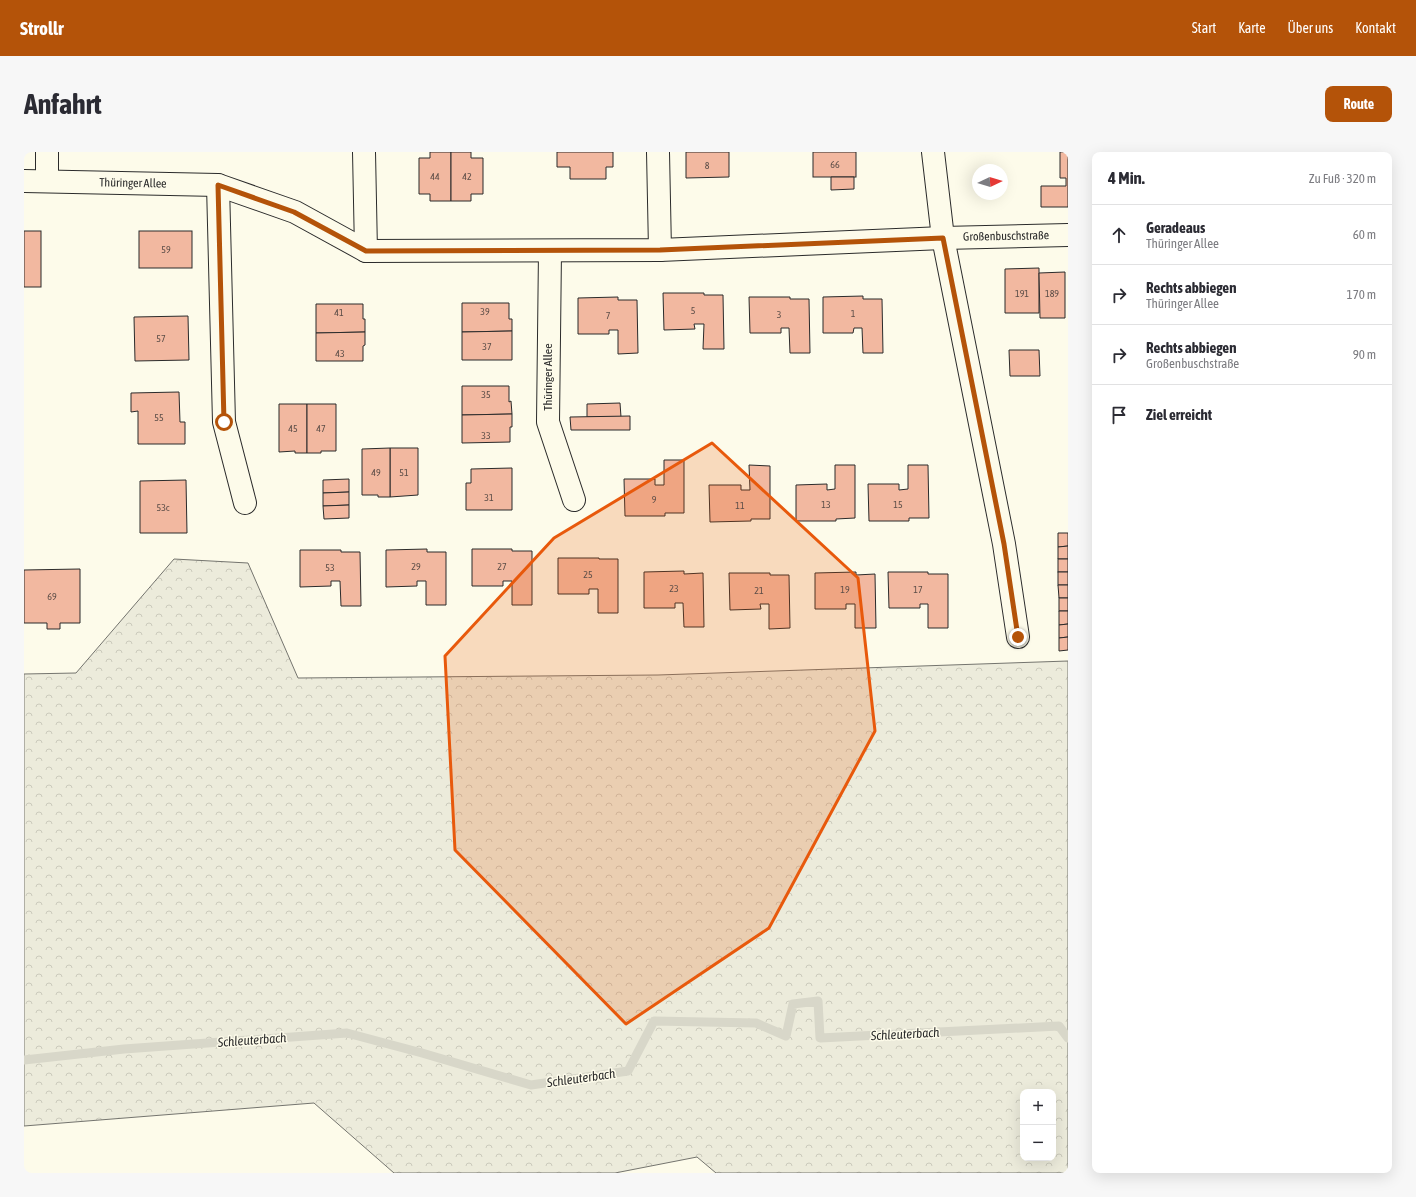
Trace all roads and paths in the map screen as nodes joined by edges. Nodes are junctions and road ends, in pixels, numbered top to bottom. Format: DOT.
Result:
graph roads {
  1 [pos="47,152"];
  2 [pos="364,152"];
  3 [pos="658,152"];
  4 [pos="933,152"];
  5 [pos="24,181"];
  6 [pos="47,181"];
  7 [pos="218,185"];
  8 [pos="1068,235"];
  9 [pos="943,238"];
  10 [pos="660,250"];
  11 [pos="366,251"];
  12 [pos="550,251"];
  13 [pos="574,500"];
  14 [pos="246,502"];
  15 [pos="1018,637"];
  1 -- 6 [label="street"];
  2 -- 11 [label="street"];
  3 -- 10 [label="street"];
  4 -- 9 [label="street"];
  5 -- 6 [label="street, Thüringer Allee"];
  6 -- 7 [label="street, Thüringer Allee"];
  7 -- 11 [label="street, Thüringer Allee"];
  7 -- 14 [label="street"];
  8 -- 9 [label="street, Großenbuschstraße"];
  9 -- 10 [label="street, Thüringer Allee"];
  9 -- 15 [label="street"];
  10 -- 12 [label="street, Thüringer Allee"];
  11 -- 12 [label="street, Thüringer Allee"];
  12 -- 13 [label="street, Thüringer Allee"];
}
